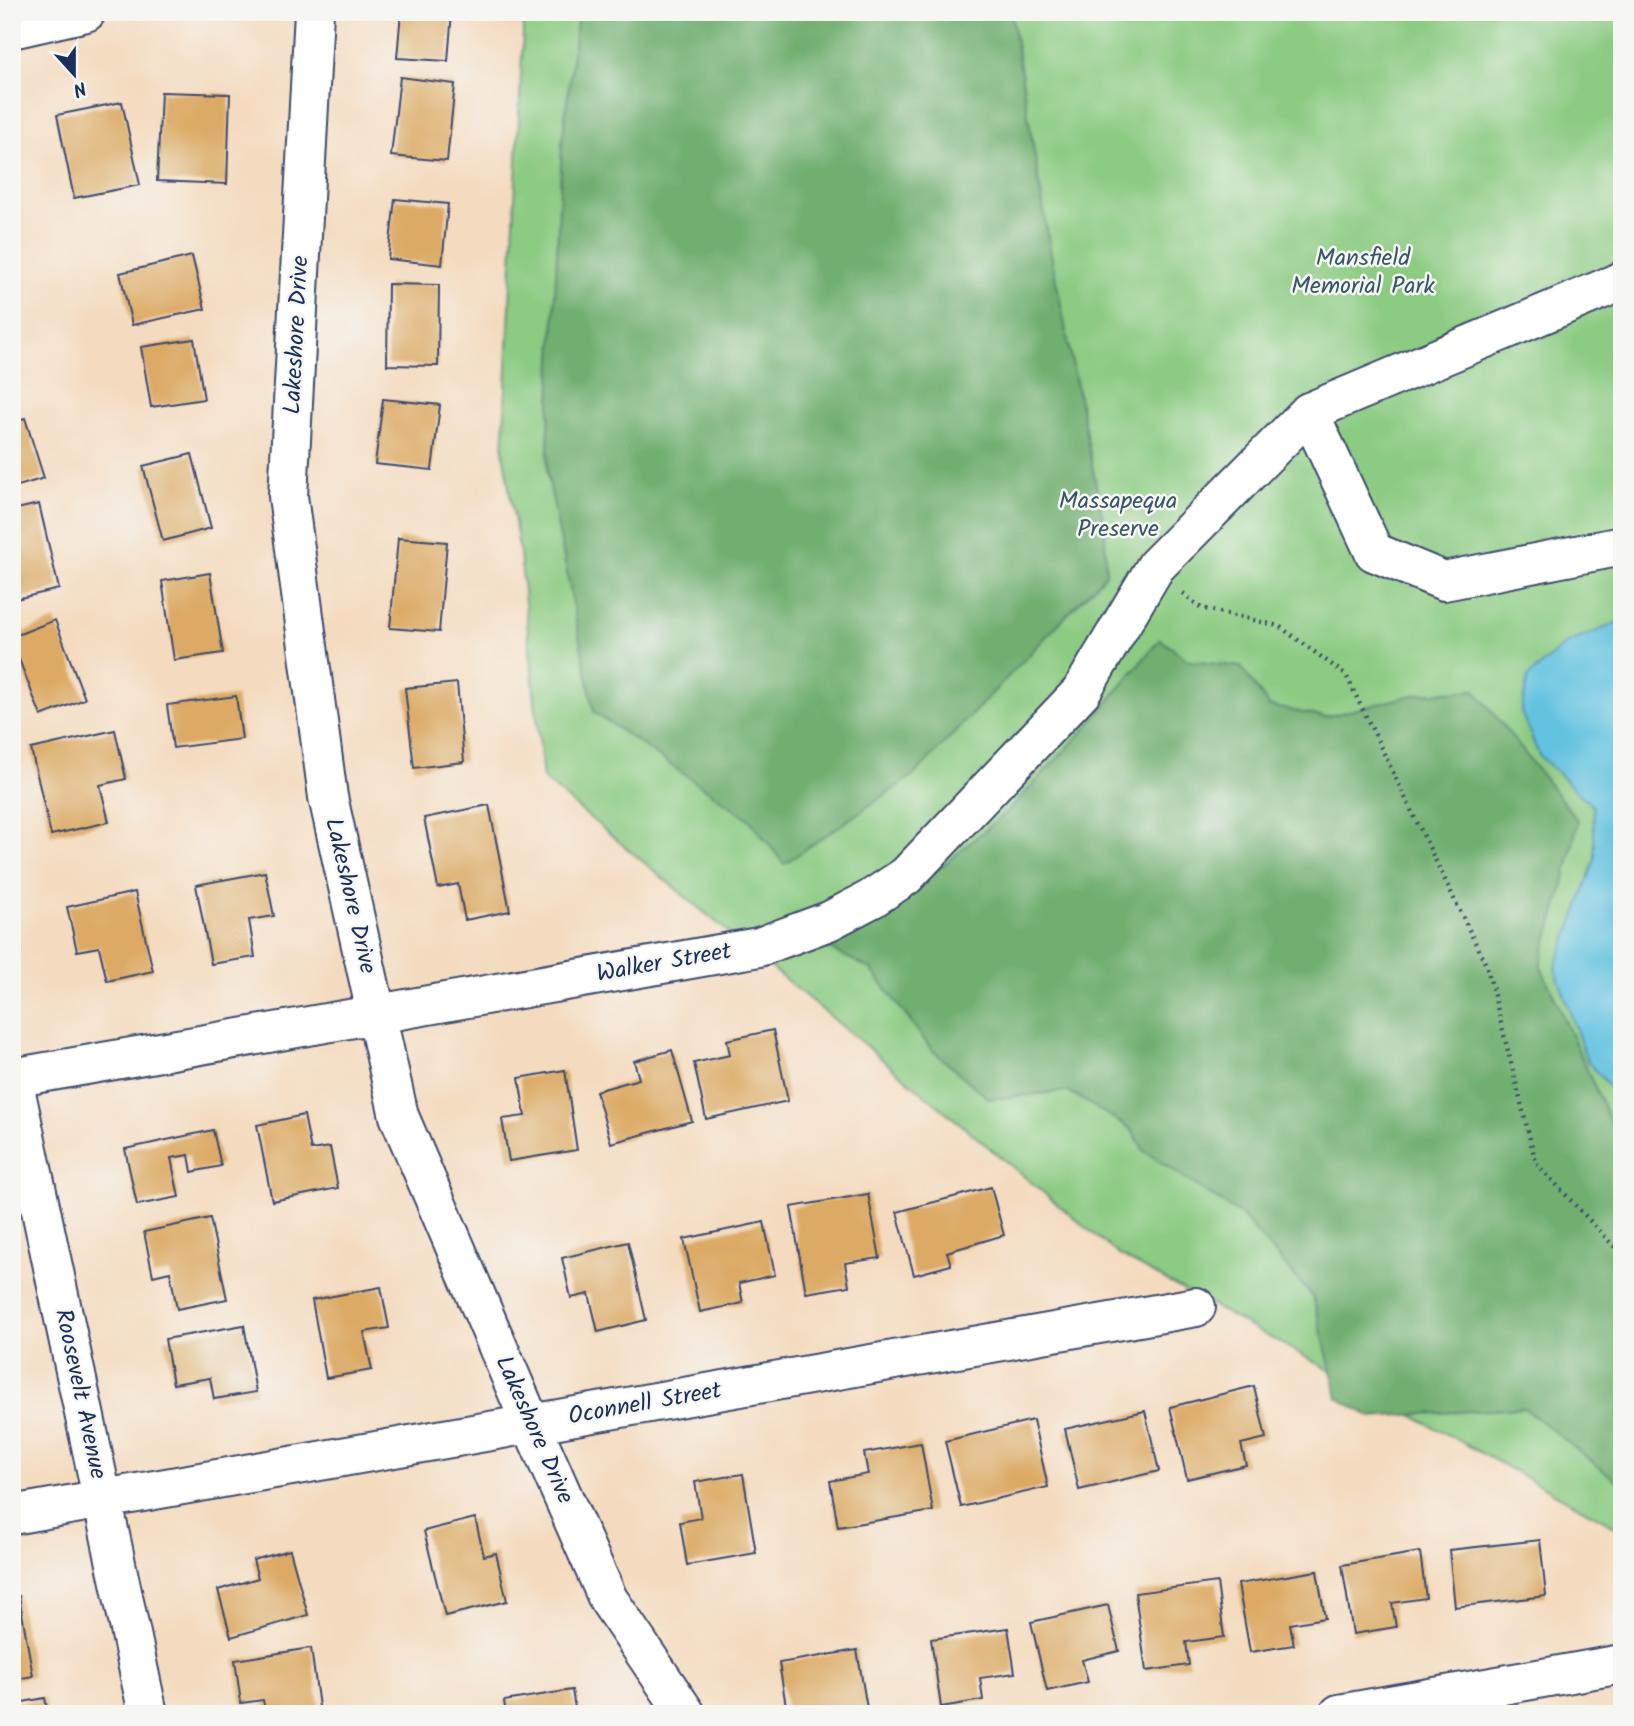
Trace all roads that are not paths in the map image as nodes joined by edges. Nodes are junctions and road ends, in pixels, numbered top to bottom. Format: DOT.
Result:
graph roads {
  1 [pos="86,12"];
  2 [pos="314,12"];
  3 [pos="12,29"];
  4 [pos="1622,281"];
  5 [pos="1309,412"];
  6 [pos="1622,546"];
  7 [pos="377,1014"];
  8 [pos="12,1077"];
  9 [pos="1196,1307"];
  10 [pos="531,1424"];
  11 [pos="102,1499"];
  12 [pos="12,1515"];
  13 [pos="1622,1664"];
  14 [pos="148,1714"];
  15 [pos="686,1714"];
  16 [pos="1339,1714"];
  1 -- 3 [label="street"];
  2 -- 7 [label="street, Lakeshore Drive"];
  4 -- 5 [label="street"];
  5 -- 6 [label="street"];
  5 -- 7 [label="street, Walker Street"];
  7 -- 8 [label="street, Walker Street"];
  7 -- 10 [label="street, Lakeshore Drive"];
  8 -- 11 [label="street, Roosevelt Avenue"];
  9 -- 10 [label="street, Oconnell Street"];
  10 -- 11 [label="street, Oconnell Street"];
  10 -- 15 [label="street, Lakeshore Drive"];
  11 -- 12 [label="street, Oconnell Street"];
  11 -- 14 [label="street, Roosevelt Avenue"];
  13 -- 16 [label="street"];
}
